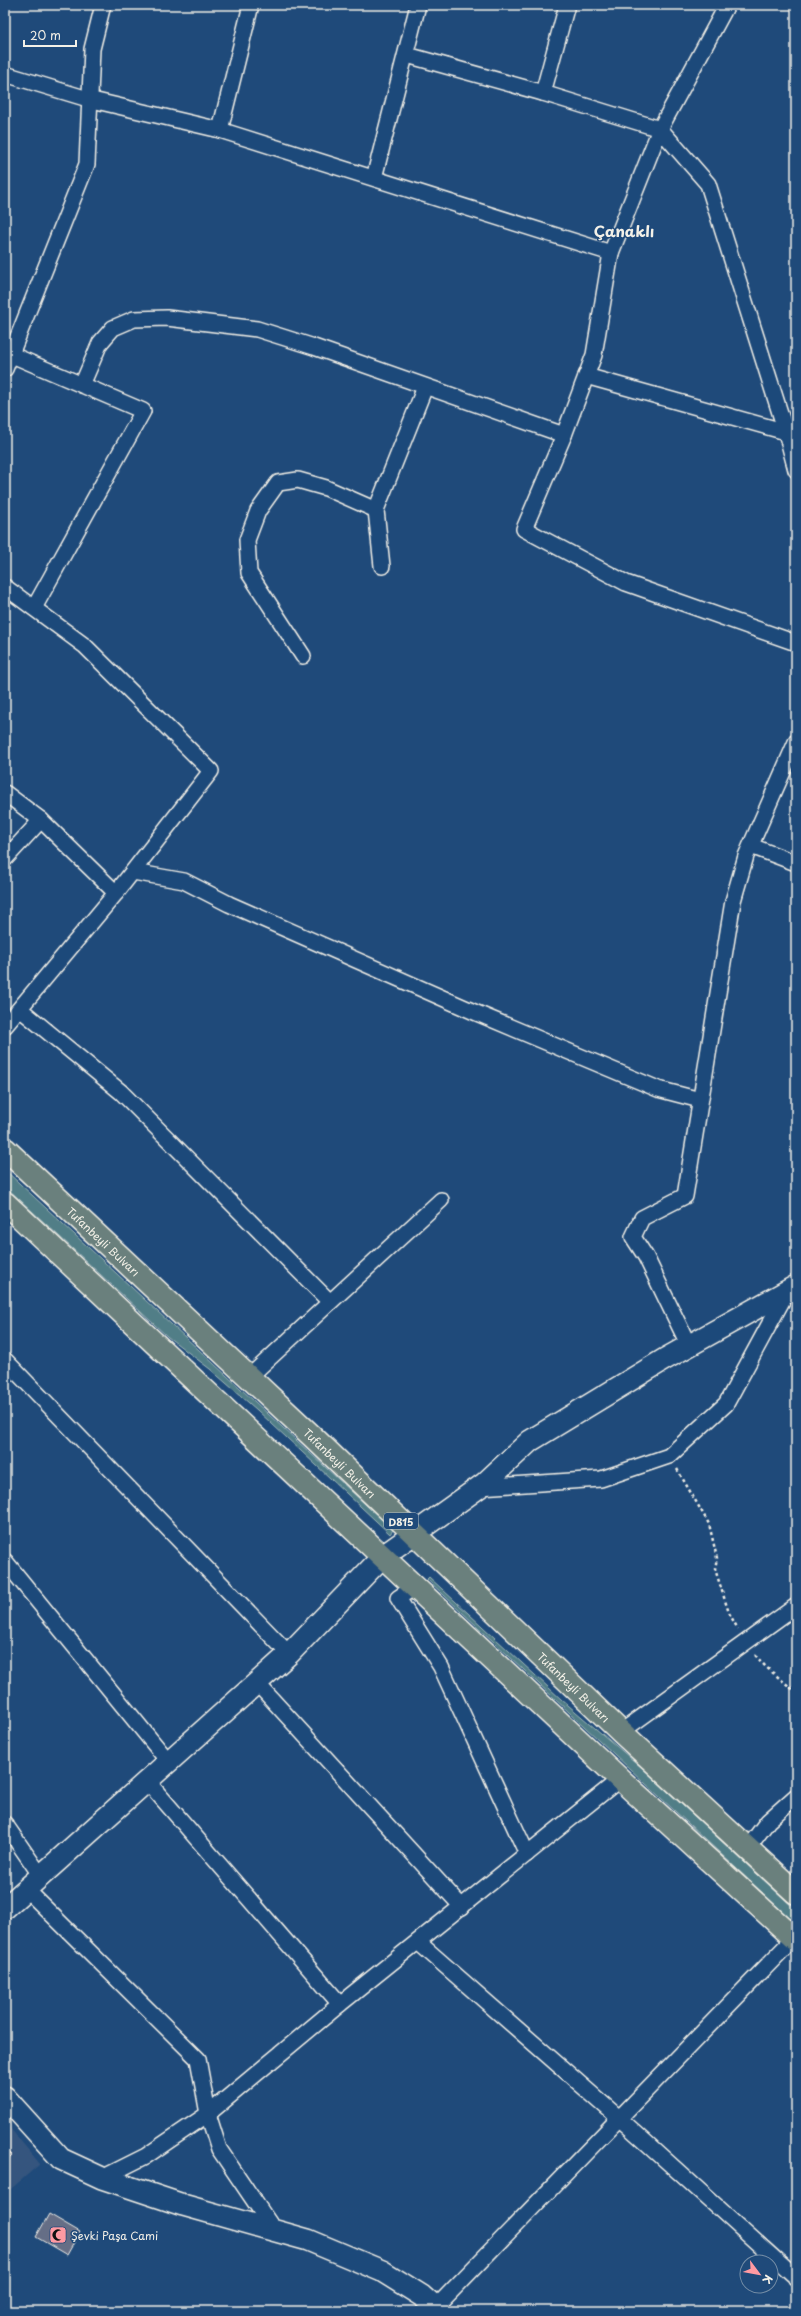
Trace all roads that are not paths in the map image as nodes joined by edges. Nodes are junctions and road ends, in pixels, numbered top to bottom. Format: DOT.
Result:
graph roads {
  1 [pos="104,5"];
  2 [pos="251,5"];
  3 [pos="418,5"];
  4 [pos="567,5"];
  5 [pos="727,5"];
  6 [pos="407,55"];
  7 [pos="5,74"];
  8 [pos="543,93"];
  9 [pos="88,99"];
  10 [pos="660,129"];
  11 [pos="220,130"];
  12 [pos="374,178"];
  13 [pos="611,253"];
  14 [pos="8,353"];
  15 [pos="5,369"];
  16 [pos="586,376"];
  17 [pos="82,385"];
  18 [pos="425,387"];
  19 [pos="791,430"];
  20 [pos="564,435"];
  21 [pos="796,470"];
  22 [pos="376,510"];
  23 [pos="382,566"];
  24 [pos="5,587"];
  25 [pos="34,608"];
  26 [pos="796,643"];
  27 [pos="303,656"];
  28 [pos="796,742"];
  29 [pos="5,793"];
  30 [pos="41,820"];
  31 [pos="751,846"];
  32 [pos="5,859"];
  33 [pos="796,863"];
  34 [pos="132,872"];
  35 [pos="116,893"];
  36 [pos="20,1009"];
  37 [pos="5,1026"];
  38 [pos="700,1100"];
  39 [pos="5,1149"];
  40 [pos="441,1200"];
  41 [pos="5,1203"];
  42 [pos="792,1288"];
  43 [pos="330,1302"];
  44 [pos="689,1346"];
  45 [pos="5,1360"];
  46 [pos="249,1377"];
  47 [pos="479,1487"];
  48 [pos="415,1534"];
  49 [pos="383,1556"];
  50 [pos="5,1561"];
  51 [pos="416,1586"];
  52 [pos="796,1606"];
  53 [pos="289,1654"];
  54 [pos="256,1682"];
  55 [pos="621,1732"];
  56 [pos="168,1761"];
  57 [pos="620,1779"];
  58 [pos="147,1781"];
  59 [pos="796,1796"];
  60 [pos="5,1824"];
  61 [pos="747,1849"];
  62 [pos="526,1854"];
  63 [pos="34,1882"];
  64 [pos="796,1893"];
  65 [pos="462,1907"];
  66 [pos="5,1908"];
  67 [pos="795,1939"];
  68 [pos="418,1942"];
  69 [pos="340,2004"];
  70 [pos="5,2097"];
  71 [pos="208,2114"];
  72 [pos="619,2118"];
  73 [pos="102,2178"];
  74 [pos="274,2230"];
  75 [pos="796,2278"];
  76 [pos="437,2309"];
  1 -- 9 [label="street"];
  2 -- 11 [label="street"];
  3 -- 6 [label="street"];
  4 -- 8 [label="street"];
  5 -- 10 [label="street"];
  6 -- 8 [label="street"];
  6 -- 12 [label="street"];
  7 -- 9 [label="street"];
  8 -- 10 [label="street"];
  9 -- 11 [label="street"];
  9 -- 14 [label="street"];
  10 -- 13 [label="street"];
  10 -- 19 [label="street"];
  11 -- 12 [label="street"];
  12 -- 13 [label="street"];
  13 -- 16 [label="street"];
  14 -- 15 [label="street"];
  14 -- 17 [label="street"];
  16 -- 19 [label="street"];
  16 -- 20 [label="street"];
  17 -- 18 [label="street"];
  17 -- 25 [label="street"];
  18 -- 20 [label="street"];
  18 -- 22 [label="street"];
  19 -- 21 [label="street"];
  20 -- 26 [label="street"];
  22 -- 23 [label="street"];
  22 -- 27 [label="street"];
  24 -- 25 [label="street"];
  25 -- 34 [label="street"];
  28 -- 31 [label="street"];
  29 -- 30 [label="street"];
  30 -- 32 [label="street"];
  30 -- 35 [label="street"];
  31 -- 33 [label="street"];
  31 -- 38 [label="street"];
  34 -- 35 [label="street"];
  34 -- 38 [label="street"];
  35 -- 36 [label="street"];
  36 -- 37 [label="street"];
  36 -- 43 [label="street"];
  38 -- 44 [label="street"];
  39 -- 46 [label="highway, Tufanbeyli Bulvarı / D815"];
  40 -- 43 [label="street"];
  41 -- 49 [label="highway"];
  42 -- 44 [label="street"];
  42 -- 47 [label="street"];
  43 -- 46 [label="street"];
  44 -- 47 [label="street"];
  45 -- 53 [label="street"];
  46 -- 48 [label="highway, Tufanbeyli Bulvarı / D815"];
  47 -- 48 [label="street"];
  48 -- 49 [label="street"];
  48 -- 55 [label="highway, Tufanbeyli Bulvarı / D815"];
  49 -- 51 [label="highway"];
  49 -- 53 [label="street"];
  50 -- 56 [label="street"];
  51 -- 57 [label="highway"];
  51 -- 62 [label="street"];
  52 -- 55 [label="street"];
  53 -- 54 [label="street"];
  54 -- 56 [label="street"];
  54 -- 65 [label="street"];
  55 -- 61 [label="highway, Tufanbeyli Bulvarı / D815"];
  56 -- 58 [label="street"];
  57 -- 62 [label="street"];
  57 -- 67 [label="highway"];
  58 -- 63 [label="street"];
  58 -- 69 [label="street"];
  59 -- 61 [label="street"];
  60 -- 63 [label="street"];
  61 -- 64 [label="highway, Tufanbeyli Bulvarı / D815"];
  62 -- 65 [label="street"];
  63 -- 66 [label="street"];
  63 -- 71 [label="street"];
  65 -- 68 [label="street"];
  67 -- 72 [label="street"];
  68 -- 69 [label="street"];
  68 -- 72 [label="street"];
  69 -- 71 [label="street"];
  70 -- 73 [label="street"];
  71 -- 73 [label="street"];
  71 -- 74 [label="street"];
  72 -- 75 [label="street"];
  72 -- 76 [label="street"];
  73 -- 74 [label="street"];
  74 -- 76 [label="street"];
}
